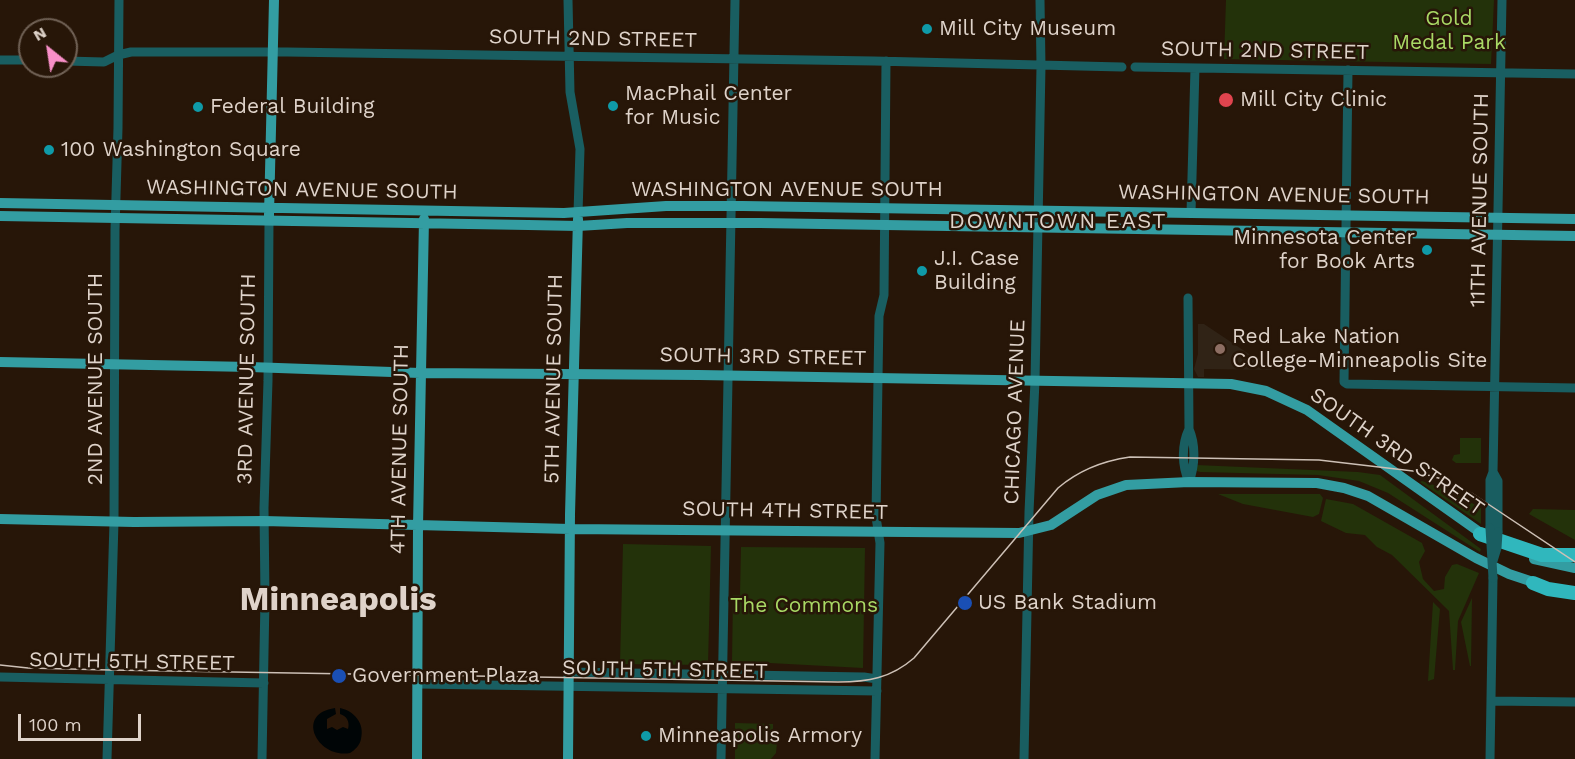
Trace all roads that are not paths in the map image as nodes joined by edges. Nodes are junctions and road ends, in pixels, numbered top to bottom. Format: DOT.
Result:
graph roads {
  1 [pos="119,0"];
  2 [pos="274,0"];
  3 [pos="568,0"];
  4 [pos="735,0"];
  5 [pos="1040,0"];
  6 [pos="1502,0"];
  7 [pos="274,53"];
  8 [pos="118,55"];
  9 [pos="569,57"];
  10 [pos="735,59"];
  11 [pos="0,60"];
  12 [pos="18,60"];
  13 [pos="78,61"];
  14 [pos="886,61"];
  15 [pos="1041,66"];
  16 [pos="1122,67"];
  17 [pos="1135,67"];
  18 [pos="1195,68"];
  19 [pos="1348,70"];
  20 [pos="1500,73"];
  21 [pos="1575,74"];
  22 [pos="0,203"];
  23 [pos="116,206"];
  24 [pos="731,206"];
  25 [pos="269,208"];
  26 [pos="884,209"];
  27 [pos="424,211"];
  28 [pos="1037,211"];
  29 [pos="578,213"];
  30 [pos="1191,213"];
  31 [pos="0,216"];
  32 [pos="1345,216"];
  33 [pos="1497,218"];
  34 [pos="115,219"];
  35 [pos="1575,219"];
  36 [pos="269,221"];
  37 [pos="730,223"];
  38 [pos="424,224"];
  39 [pos="884,225"];
  40 [pos="578,226"];
  41 [pos="1037,228"];
  42 [pos="1345,233"];
  43 [pos="1497,236"];
  44 [pos="1575,236"];
  45 [pos="1188,298"];
  46 [pos="0,362"];
  47 [pos="114,364"];
  48 [pos="268,368"];
  49 [pos="420,373"];
  50 [pos="574,375"];
  51 [pos="727,375"];
  52 [pos="878,378"];
  53 [pos="1035,381"];
  54 [pos="1188,383"];
  55 [pos="1495,387"];
  56 [pos="1575,388"];
  57 [pos="1189,482"];
  58 [pos="0,519"];
  59 [pos="264,521"];
  60 [pos="114,522"];
  61 [pos="418,526"];
  62 [pos="570,529"];
  63 [pos="724,530"];
  64 [pos="1489,531"];
  65 [pos="879,532"];
  66 [pos="1029,532"];
  67 [pos="1575,555"];
  68 [pos="1575,568"];
  69 [pos="1533,583"];
  70 [pos="1575,586"];
  71 [pos="1575,593"];
  72 [pos="568,672"];
  73 [pos="722,674"];
  74 [pos="0,677"];
  75 [pos="877,679"];
  76 [pos="109,680"];
  77 [pos="264,683"];
  78 [pos="417,684"];
  79 [pos="568,687"];
  80 [pos="722,690"];
  81 [pos="877,691"];
  82 [pos="1491,700"];
  83 [pos="1575,702"];
  84 [pos="107,759"];
  85 [pos="262,759"];
  86 [pos="417,759"];
  87 [pos="567,759"];
  88 [pos="721,759"];
  89 [pos="875,759"];
  90 [pos="1024,759"];
  91 [pos="1490,759"];
  1 -- 8 [label="street, 2ND AVENUE SOUTH"];
  2 -- 7 [label="main road, 3RD AVENUE SOUTH"];
  3 -- 9 [label="street, 5TH AVENUE SOUTH"];
  4 -- 10 [label="street"];
  5 -- 15 [label="street, CHICAGO AVENUE"];
  6 -- 20 [label="street, 11TH AVENUE SOUTH"];
  7 -- 8 [label="street, SOUTH 2ND STREET"];
  7 -- 9 [label="street, SOUTH 2ND STREET"];
  7 -- 25 [label="main road, 3RD AVENUE SOUTH"];
  8 -- 13 [label="street, SOUTH 2ND STREET"];
  8 -- 23 [label="street, 2ND AVENUE SOUTH"];
  9 -- 10 [label="street, SOUTH 2ND STREET"];
  9 -- 29 [label="street, 5TH AVENUE SOUTH"];
  10 -- 14 [label="street, SOUTH 2ND STREET"];
  10 -- 24 [label="street"];
  11 -- 12 [label="street"];
  14 -- 15 [label="street, SOUTH 2ND STREET"];
  14 -- 26 [label="street"];
  15 -- 16 [label="street, SOUTH 2ND STREET"];
  15 -- 28 [label="street, CHICAGO AVENUE"];
  17 -- 18 [label="street, SOUTH 2ND STREET"];
  18 -- 19 [label="street, SOUTH 2ND STREET"];
  18 -- 30 [label="street"];
  19 -- 20 [label="street, SOUTH 2ND STREET"];
  19 -- 32 [label="street"];
  20 -- 21 [label="street, SOUTH 2ND STREET"];
  20 -- 33 [label="street, 11TH AVENUE SOUTH"];
  22 -- 23 [label="main road, WASHINGTON AVENUE SOUTH"];
  23 -- 25 [label="main road, WASHINGTON AVENUE SOUTH"];
  23 -- 34 [label="street, 2ND AVENUE SOUTH"];
  24 -- 26 [label="main road, WASHINGTON AVENUE SOUTH"];
  24 -- 29 [label="main road, WASHINGTON AVENUE SOUTH"];
  24 -- 37 [label="street"];
  25 -- 27 [label="main road, WASHINGTON AVENUE SOUTH"];
  25 -- 36 [label="main road, 3RD AVENUE SOUTH"];
  26 -- 28 [label="main road, WASHINGTON AVENUE SOUTH"];
  26 -- 39 [label="street"];
  27 -- 29 [label="main road, WASHINGTON AVENUE SOUTH"];
  27 -- 38 [label="main road, 4TH AVENUE SOUTH"];
  28 -- 30 [label="main road, WASHINGTON AVENUE SOUTH"];
  28 -- 41 [label="street, CHICAGO AVENUE"];
  29 -- 40 [label="main road, 5TH AVENUE SOUTH"];
  30 -- 32 [label="main road, WASHINGTON AVENUE SOUTH"];
  31 -- 34 [label="main road, WASHINGTON AVENUE SOUTH"];
  32 -- 33 [label="main road, WASHINGTON AVENUE SOUTH"];
  32 -- 42 [label="street"];
  33 -- 35 [label="main road, WASHINGTON AVENUE SOUTH"];
  33 -- 43 [label="street, 11TH AVENUE SOUTH"];
  34 -- 36 [label="main road, WASHINGTON AVENUE SOUTH"];
  34 -- 47 [label="street, 2ND AVENUE SOUTH"];
  36 -- 38 [label="main road, WASHINGTON AVENUE SOUTH"];
  36 -- 48 [label="street, 3RD AVENUE SOUTH"];
  37 -- 39 [label="main road, WASHINGTON AVENUE SOUTH"];
  37 -- 40 [label="main road, WASHINGTON AVENUE SOUTH"];
  37 -- 51 [label="street"];
  38 -- 40 [label="main road, WASHINGTON AVENUE SOUTH"];
  38 -- 49 [label="main road, 4TH AVENUE SOUTH"];
  39 -- 41 [label="main road, WASHINGTON AVENUE SOUTH"];
  39 -- 52 [label="street"];
  40 -- 50 [label="main road, 5TH AVENUE SOUTH"];
  41 -- 42 [label="main road, WASHINGTON AVENUE SOUTH"];
  41 -- 53 [label="street, CHICAGO AVENUE"];
  42 -- 43 [label="main road, WASHINGTON AVENUE SOUTH"];
  42 -- 55 [label="street, SOUTH 3RD STREET"];
  43 -- 44 [label="main road, WASHINGTON AVENUE SOUTH"];
  43 -- 55 [label="street, 11TH AVENUE SOUTH"];
  45 -- 54 [label="street"];
  46 -- 47 [label="main road, SOUTH 3RD STREET"];
  47 -- 48 [label="main road, SOUTH 3RD STREET"];
  47 -- 60 [label="street, 2ND AVENUE SOUTH"];
  48 -- 49 [label="main road, SOUTH 3RD STREET"];
  48 -- 59 [label="street, 3RD AVENUE SOUTH"];
  49 -- 50 [label="main road, SOUTH 3RD STREET"];
  49 -- 61 [label="main road, 4TH AVENUE SOUTH"];
  50 -- 51 [label="main road, SOUTH 3RD STREET"];
  50 -- 62 [label="main road, 5TH AVENUE SOUTH"];
  51 -- 52 [label="main road, SOUTH 3RD STREET"];
  51 -- 63 [label="street"];
  52 -- 53 [label="main road, SOUTH 3RD STREET"];
  52 -- 65 [label="street"];
  53 -- 54 [label="main road, SOUTH 3RD STREET"];
  53 -- 66 [label="street, CHICAGO AVENUE"];
  54 -- 57 [label="street"];
  54 -- 64 [label="main road, SOUTH 3RD STREET"];
  55 -- 56 [label="street, SOUTH 3RD STREET"];
  55 -- 64 [label="street, 11TH AVENUE SOUTH"];
  57 -- 66 [label="main road, SOUTH 4TH STREET"];
  57 -- 69 [label="main road, SOUTH 4TH STREET"];
  58 -- 60 [label="main road, SOUTH 4TH STREET"];
  59 -- 60 [label="main road, SOUTH 4TH STREET"];
  59 -- 61 [label="main road, SOUTH 4TH STREET"];
  59 -- 77 [label="street, 3RD AVENUE SOUTH"];
  60 -- 76 [label="street, 2ND AVENUE SOUTH"];
  61 -- 62 [label="main road, SOUTH 4TH STREET"];
  61 -- 78 [label="main road, 4TH AVENUE SOUTH"];
  62 -- 63 [label="main road, SOUTH 4TH STREET"];
  62 -- 72 [label="main road, 5TH AVENUE SOUTH"];
  63 -- 65 [label="main road, SOUTH 4TH STREET"];
  63 -- 73 [label="street"];
  64 -- 67 [label="highway"];
  64 -- 68 [label="main road"];
  64 -- 82 [label="street, 11TH AVENUE SOUTH, bridge"];
  65 -- 66 [label="main road, SOUTH 4TH STREET"];
  65 -- 75 [label="street"];
  66 -- 90 [label="street, CHICAGO AVENUE"];
  69 -- 70 [label="main road"];
  69 -- 71 [label="highway"];
  72 -- 73 [label="street, SOUTH 5TH STREET"];
  72 -- 79 [label="main road, 5TH AVENUE SOUTH"];
  73 -- 75 [label="street, SOUTH 5TH STREET"];
  73 -- 80 [label="street"];
  74 -- 76 [label="street, SOUTH 5TH STREET"];
  75 -- 81 [label="street"];
  76 -- 77 [label="street, SOUTH 5TH STREET"];
  76 -- 84 [label="street, 2ND AVENUE SOUTH"];
  77 -- 85 [label="street, 3RD AVENUE SOUTH"];
  78 -- 79 [label="street, SOUTH 5TH STREET"];
  78 -- 86 [label="main road, 4TH AVENUE SOUTH"];
  79 -- 80 [label="street, SOUTH 5TH STREET"];
  79 -- 87 [label="main road, 5TH AVENUE SOUTH"];
  80 -- 81 [label="street, SOUTH 5TH STREET"];
  80 -- 88 [label="street"];
  81 -- 89 [label="street"];
  82 -- 83 [label="street"];
  82 -- 91 [label="street, 11TH AVENUE SOUTH"];
}
